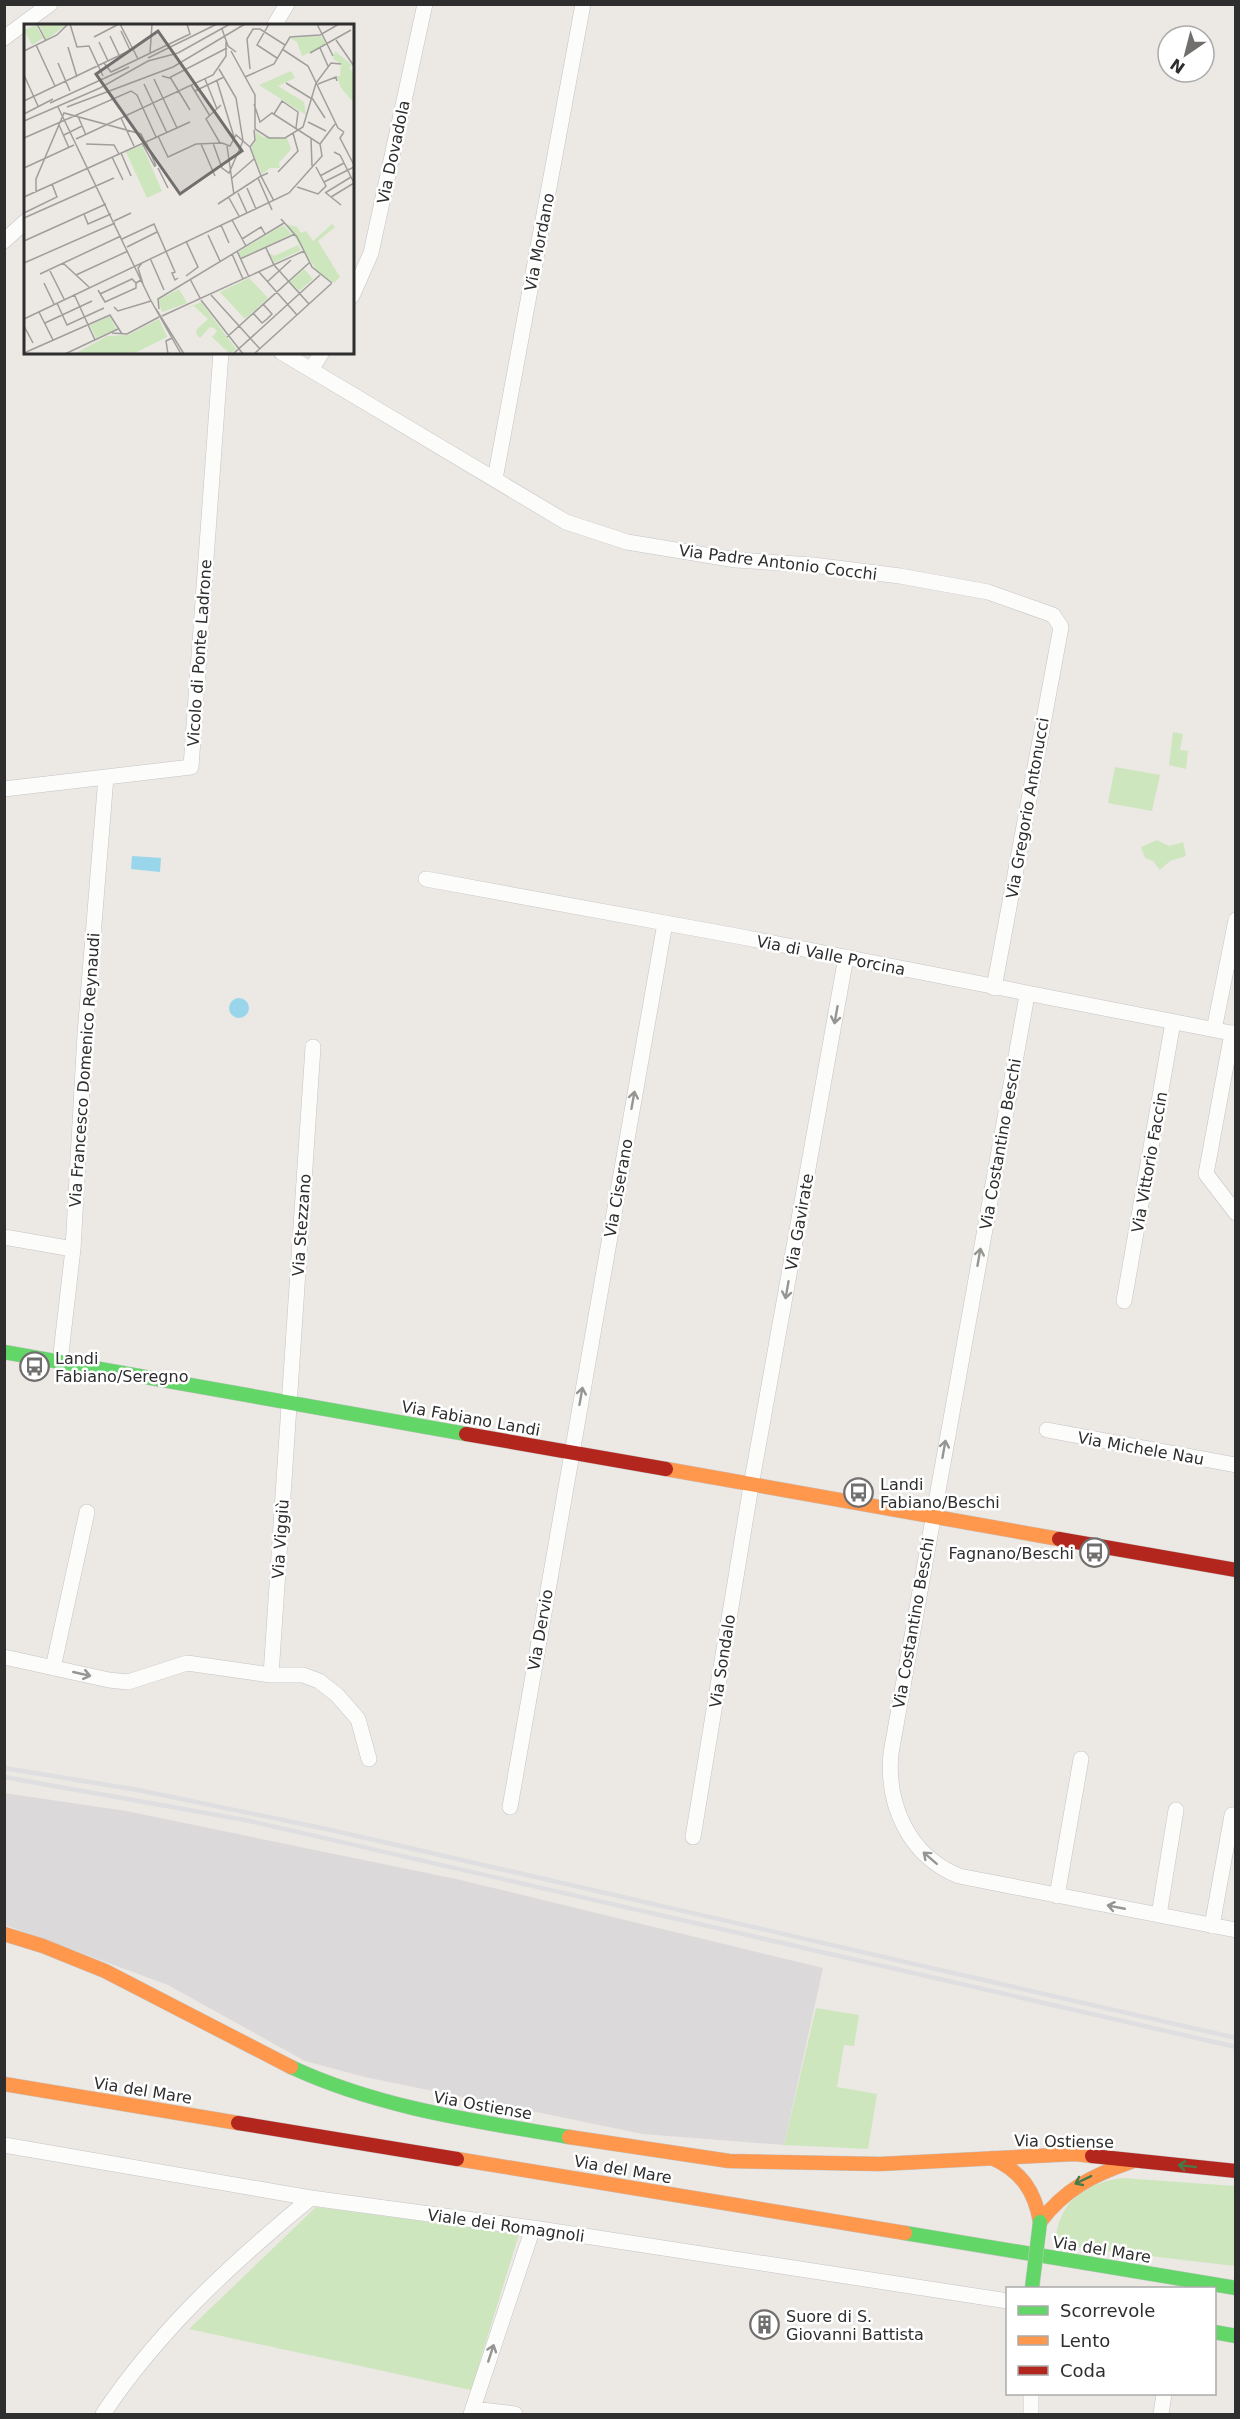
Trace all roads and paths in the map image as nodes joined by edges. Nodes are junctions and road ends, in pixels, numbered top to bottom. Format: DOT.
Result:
graph roads {
  1 [pos="50,4"];
  2 [pos="287,4"];
  3 [pos="425,4"];
  4 [pos="583,4"];
  5 [pos="275,24"];
  6 [pos="4,38"];
  7 [pos="24,223"];
  8 [pos="4,241"];
  9 [pos="354,291"];
  10 [pos="221,354"];
  11 [pos="284,354"];
  12 [pos="321,354"];
  13 [pos="311,370"];
  14 [pos="495,479"];
  15 [pos="1060,627"];
  16 [pos="106,777"];
  17 [pos="4,789"];
  18 [pos="426,879"];
  19 [pos="1236,920"];
  20 [pos="665,923"];
  21 [pos="846,957"];
  22 [pos="994,988"];
  23 [pos="1028,995"];
  24 [pos="1173,1022"];
  25 [pos="1214,1030"];
  26 [pos="1234,1034"];
  27 [pos="313,1047"];
  28 [pos="1236,1213"];
  29 [pos="4,1237"];
  30 [pos="73,1249"];
  31 [pos="1124,1301"];
  32 [pos="4,1352"];
  33 [pos="60,1362"];
  34 [pos="289,1402"];
  35 [pos="1047,1430"];
  36 [pos="571,1453"];
  37 [pos="1236,1465"];
  38 [pos="751,1486"];
  39 [pos="87,1512"];
  40 [pos="932,1516"];
  41 [pos="1236,1570"];
  42 [pos="4,1657"];
  43 [pos="53,1668"];
  44 [pos="271,1675"];
  45 [pos="369,1759"];
  46 [pos="1081,1759"];
  47 [pos="510,1807"];
  48 [pos="1176,1810"];
  49 [pos="1232,1815"];
  50 [pos="693,1837"];
  51 [pos="1057,1896"];
  52 [pos="1159,1915"];
  53 [pos="1212,1926"];
  54 [pos="1236,1930"];
  55 [pos="4,1934"];
  56 [pos="4,2084"];
  57 [pos="4,2145"];
  58 [pos="990,2157"];
  59 [pos="1138,2160"];
  60 [pos="1236,2171"];
  61 [pos="311,2198"];
  62 [pos="1040,2222"];
  63 [pos="533,2228"];
  64 [pos="1128,2270"];
  65 [pos="1236,2276"];
  66 [pos="1032,2287"];
  67 [pos="1236,2288"];
  68 [pos="1006,2301"];
  69 [pos="1216,2332"];
  70 [pos="1236,2336"];
  71 [pos="1030,2395"];
  72 [pos="1164,2395"];
  73 [pos="472,2412"];
  74 [pos="103,2415"];
  75 [pos="515,2415"];
  76 [pos="1031,2415"];
  77 [pos="1161,2415"];
  1 -- 6 [label="street"];
  2 -- 5 [label="street"];
  3 -- 9 [label="street, Via Dovadola"];
  4 -- 14 [label="street, Via Mordano"];
  7 -- 8 [label="street"];
  10 -- 16 [label="street, Vicolo di Ponte Ladrone"];
  11 -- 13 [label="street, Via Padre Antonio Cocchi"];
  12 -- 13 [label="street"];
  13 -- 14 [label="street, Via Padre Antonio Cocchi"];
  14 -- 15 [label="street, Via Padre Antonio Cocchi"];
  15 -- 22 [label="street, Via Gregorio Antonucci"];
  16 -- 17 [label="street, Vicolo di Ponte Ladrone"];
  16 -- 30 [label="street, Via Francesco Domenico Reynaudi"];
  18 -- 20 [label="street, Via di Valle Porcina"];
  19 -- 25 [label="street"];
  20 -- 21 [label="street, Via di Valle Porcina"];
  36 -- 20 [label="street, Via Ciserano, one-way"];
  21 -- 22 [label="street, Via di Valle Porcina"];
  21 -- 38 [label="street, Via Gavirate, one-way"];
  22 -- 23 [label="street, Via di Valle Porcina"];
  23 -- 24 [label="street, Via di Valle Porcina"];
  40 -- 23 [label="street, Via Costantino Beschi, one-way"];
  24 -- 25 [label="street, Via di Valle Porcina"];
  24 -- 31 [label="street, Via Vittorio Faccin"];
  25 -- 26 [label="street, Via di Valle Porcina"];
  26 -- 28 [label="street"];
  27 -- 34 [label="street, Via Stezzano"];
  29 -- 30 [label="street"];
  30 -- 33 [label="street, Via Francesco Domenico Reynaudi"];
  32 -- 33 [label="main road, Via Fabiano Landi"];
  33 -- 34 [label="main road, Via Fabiano Landi"];
  34 -- 36 [label="main road, Via Fabiano Landi"];
  34 -- 44 [label="street, Via Viggiù"];
  35 -- 37 [label="street, Via Michele Nau"];
  36 -- 38 [label="main road, Via Fabiano Landi"];
  36 -- 47 [label="street, Via Dervio"];
  38 -- 40 [label="main road, Via Fabiano Landi"];
  38 -- 50 [label="street, Via Sondalo"];
  39 -- 43 [label="street"];
  40 -- 41 [label="main road, Via Fabiano Landi"];
  51 -- 40 [label="street, Via Costantino Beschi, one-way"];
  42 -- 43 [label="street"];
  43 -- 44 [label="street, one-way"];
  44 -- 45 [label="street"];
  46 -- 51 [label="street"];
  48 -- 52 [label="street"];
  49 -- 53 [label="street"];
  52 -- 51 [label="street, Via Costantino Beschi, one-way"];
  52 -- 53 [label="street, Via Costantino Beschi"];
  53 -- 54 [label="street, Via Costantino Beschi"];
  55 -- 58 [label="main road, Via Ostiense"];
  56 -- 64 [label="main road, Via del Mare"];
  57 -- 61 [label="street, Viale dei Romagnoli"];
  58 -- 59 [label="main road, Via Ostiense"];
  58 -- 62 [label="main road, Via Ostiense"];
  60 -- 59 [label="main road, Via Ostiense, one-way"];
  59 -- 62 [label="main road, Via Ostiense, one-way"];
  61 -- 63 [label="street, Viale dei Romagnoli"];
  61 -- 74 [label="street"];
  62 -- 66 [label="main road, Via Ostiense, bridge"];
  63 -- 68 [label="street, Viale dei Romagnoli"];
  73 -- 63 [label="street, one-way"];
  64 -- 65 [label="main road"];
  64 -- 67 [label="main road, Via del Mare"];
  69 -- 70 [label="main road"];
  71 -- 76 [label="street"];
  72 -- 77 [label="street"];
  73 -- 75 [label="street"];
}
